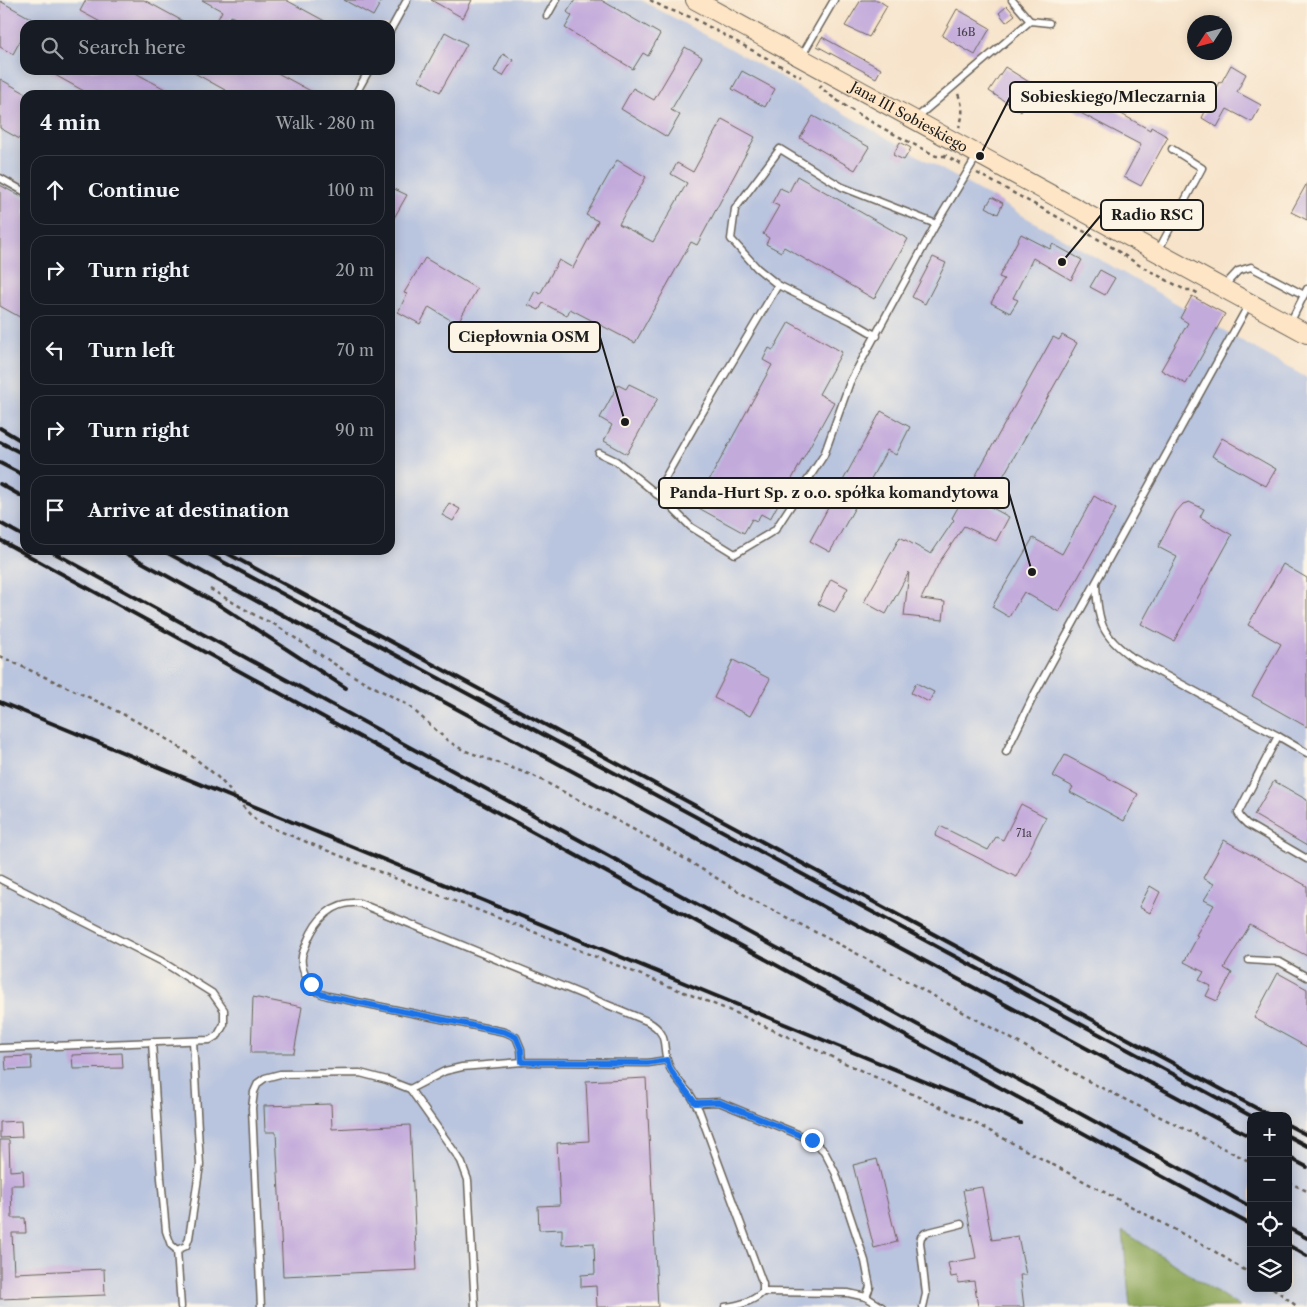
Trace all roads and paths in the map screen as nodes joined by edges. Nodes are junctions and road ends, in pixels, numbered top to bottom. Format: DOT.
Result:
graph roads {
  1 [pos="407,0"];
  2 [pos="556,0"];
  3 [pos="650,0"];
  4 [pos="695,0"];
  5 [pos="834,0"];
  6 [pos="1012,0"];
  7 [pos="547,16"];
  8 [pos="1030,21"];
  9 [pos="395,22"];
  10 [pos="1049,23"];
  11 [pos="801,58"];
  12 [pos="366,75"];
  13 [pos="804,78"];
  14 [pos="812,83"];
  15 [pos="820,87"];
  16 [pos="359,90"];
  17 [pos="914,120"];
  18 [pos="1172,149"];
  19 [pos="978,155"];
  20 [pos="0,178"];
  21 [pos="20,189"];
  22 [pos="936,224"];
  23 [pos="1157,252"];
  24 [pos="778,285"];
  25 [pos="1223,288"];
  26 [pos="1305,292"];
  27 [pos="1250,303"];
  28 [pos="1289,324"];
  29 [pos="1307,334"];
  30 [pos="877,336"];
  31 [pos="599,453"];
  32 [pos="656,494"];
  33 [pos="1096,583"];
  34 [pos="210,589"];
  35 [pos="0,656"];
  36 [pos="1278,736"];
  37 [pos="1006,752"];
  38 [pos="1307,753"];
  39 [pos="1307,858"];
  40 [pos="0,879"];
  41 [pos="1249,960"];
  42 [pos="1307,977"];
  43 [pos="193,1040"];
  44 [pos="152,1042"];
  45 [pos="0,1048"];
  46 [pos="667,1060"];
  47 [pos="522,1062"];
  48 [pos="410,1089"];
  49 [pos="695,1103"];
  50 [pos="1247,1160"];
  51 [pos="1292,1184"];
  52 [pos="1307,1192"];
  53 [pos="961,1224"];
  54 [pos="177,1250"];
  55 [pos="1247,1272"];
  56 [pos="763,1292"];
  57 [pos="1278,1292"];
  58 [pos="866,1297"];
  59 [pos="181,1307"];
  60 [pos="261,1307"];
  61 [pos="475,1307"];
  62 [pos="725,1307"];
  63 [pos="882,1307"];
  64 [pos="923,1307"];
  65 [pos="1298,1307"];
  1 -- 9 [label="lane"];
  2 -- 7 [label="lane"];
  3 -- 13 [label="path"];
  4 -- 11 [label="main road, Jana III Sobieskiego"];
  5 -- 11 [label="lane"];
  6 -- 8 [label="lane"];
  8 -- 10 [label="lane"];
  8 -- 17 [label="lane"];
  11 -- 17 [label="main road, Jana III Sobieskiego"];
  12 -- 16 [label="lane"];
  14 -- 15 [label="path"];
  17 -- 19 [label="main road, Jana III Sobieskiego"];
  18 -- 23 [label="lane"];
  19 -- 22 [label="lane"];
  19 -- 23 [label="main road, Jana III Sobieskiego"];
  20 -- 21 [label="lane"];
  22 -- 24 [label="lane"];
  22 -- 30 [label="lane"];
  23 -- 25 [label="main road, Jana III Sobieskiego"];
  24 -- 30 [label="lane"];
  24 -- 32 [label="lane"];
  25 -- 26 [label="lane"];
  25 -- 27 [label="main road, Jana III Sobieskiego"];
  26 -- 28 [label="lane"];
  27 -- 28 [label="main road, Jana III Sobieskiego"];
  27 -- 33 [label="lane"];
  28 -- 29 [label="main road, Jana III Sobieskiego"];
  30 -- 32 [label="lane"];
  31 -- 32 [label="lane"];
  33 -- 36 [label="lane"];
  33 -- 37 [label="lane"];
  34 -- 50 [label="path"];
  35 -- 55 [label="path"];
  36 -- 38 [label="lane"];
  36 -- 39 [label="lane"];
  40 -- 43 [label="lane"];
  41 -- 42 [label="lane"];
  43 -- 44 [label="lane"];
  43 -- 54 [label="lane"];
  44 -- 45 [label="lane"];
  44 -- 54 [label="lane"];
  46 -- 47 [label="lane"];
  46 -- 47 [label="lane"];
  46 -- 49 [label="lane"];
  47 -- 48 [label="lane"];
  48 -- 60 [label="lane"];
  48 -- 61 [label="lane"];
  49 -- 56 [label="lane"];
  49 -- 58 [label="lane"];
  51 -- 52 [label="path"];
  53 -- 64 [label="lane"];
  54 -- 59 [label="lane"];
  56 -- 58 [label="lane"];
  56 -- 62 [label="lane"];
  57 -- 65 [label="path"];
  58 -- 63 [label="lane"];
}
